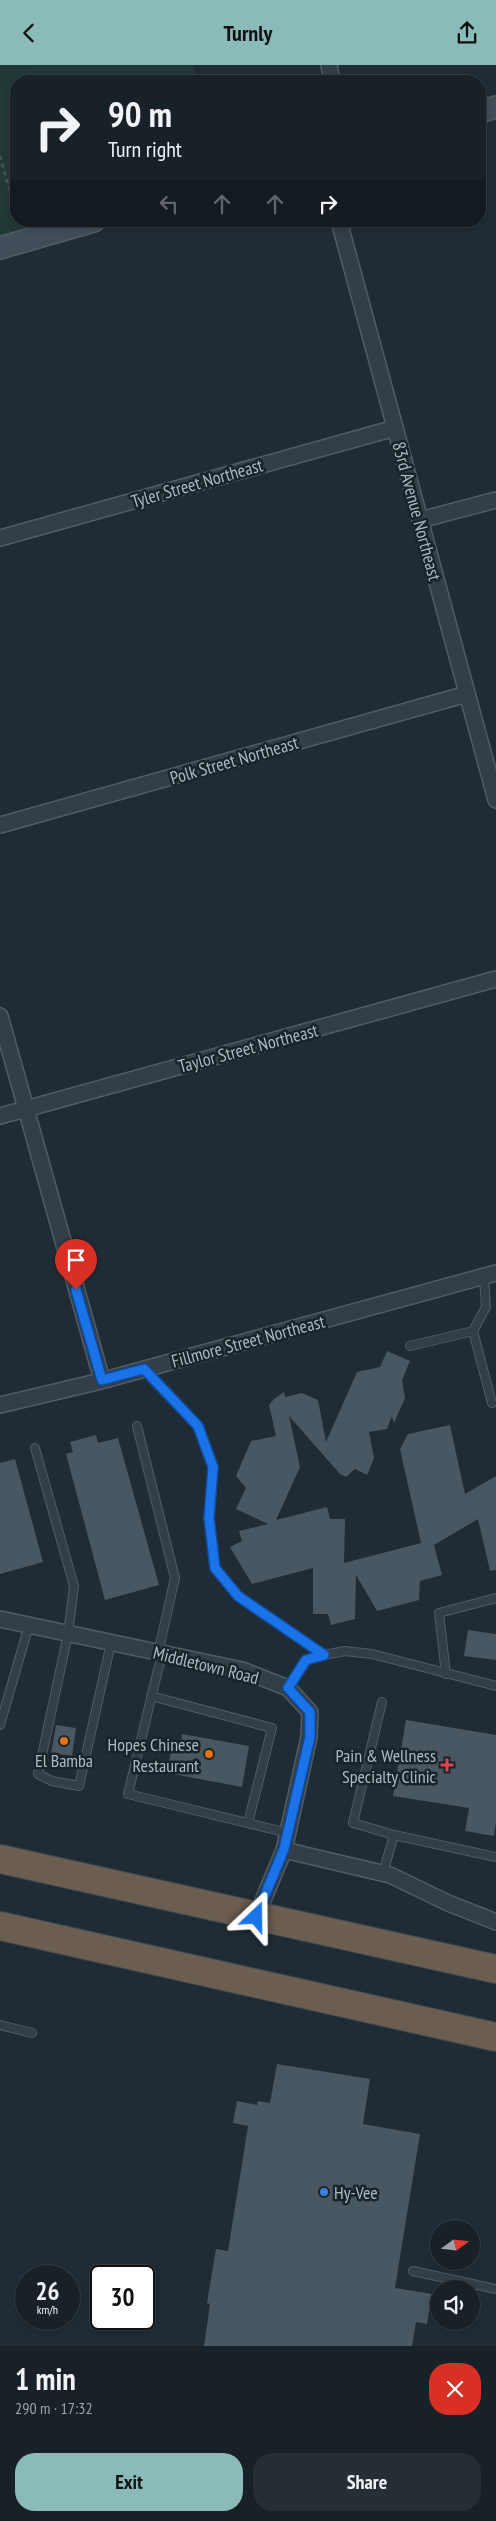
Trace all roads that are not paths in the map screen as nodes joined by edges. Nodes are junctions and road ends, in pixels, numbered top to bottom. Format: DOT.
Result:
graph roads {
  1 [pos="73,227"];
  2 [pos="341,227"];
  3 [pos="0,248"];
  4 [pos="395,427"];
  5 [pos="496,500"];
  6 [pos="420,520"];
  7 [pos="0,538"];
  8 [pos="467,694"];
  9 [pos="496,800"];
  10 [pos="0,825"];
  11 [pos="496,979"];
  12 [pos="0,1016"];
  13 [pos="25,1109"];
  14 [pos="0,1116"];
  15 [pos="490,1275"];
  16 [pos="473,1331"];
  17 [pos="410,1346"];
  18 [pos="144,1369"];
  19 [pos="102,1380"];
  20 [pos="492,1403"];
  21 [pos="0,1405"];
  22 [pos="137,1426"];
  23 [pos="35,1448"];
  24 [pos="496,1597"];
  25 [pos="0,1619"];
  26 [pos="29,1625"];
  27 [pos="68,1634"];
  28 [pos="111,1643"];
  29 [pos="160,1653"];
  30 [pos="324,1655"];
  31 [pos="446,1674"];
  32 [pos="496,1687"];
  33 [pos="288,1688"];
  34 [pos="152,1696"];
  35 [pos="382,1702"];
  36 [pos="0,1725"];
  37 [pos="248,1823"];
  38 [pos="288,1833"];
  39 [pos="394,1835"];
  40 [pos="284,1849"];
  41 [pos="496,1857"];
  42 [pos="0,1859"];
  43 [pos="383,1873"];
  44 [pos="256,1917"];
  45 [pos="496,1921"];
  46 [pos="0,1926"];
  47 [pos="496,1969"];
  48 [pos="0,2025"];
  49 [pos="32,2033"];
  50 [pos="496,2037"];
  51 [pos="413,2271"];
  52 [pos="496,2289"];
  1 -- 3 [label="street"];
  2 -- 4 [label="street, 83rd Avenue Northeast"];
  4 -- 6 [label="street, 83rd Avenue Northeast"];
  4 -- 7 [label="street, Tyler Street Northeast"];
  5 -- 6 [label="street"];
  6 -- 8 [label="street, 83rd Avenue Northeast"];
  8 -- 9 [label="street, 83rd Avenue Northeast"];
  8 -- 10 [label="street, Polk Street Northeast"];
  11 -- 13 [label="street, Taylor Street Northeast"];
  12 -- 13 [label="street"];
  13 -- 14 [label="street, Taylor Street Northeast"];
  13 -- 19 [label="street"];
  15 -- 16 [label="lane"];
  15 -- 18 [label="street, Fillmore Street Northeast"];
  16 -- 17 [label="lane"];
  16 -- 20 [label="lane"];
  18 -- 19 [label="street, Fillmore Street Northeast"];
  18 -- 30 [label="lane"];
  19 -- 21 [label="street, Fillmore Street Northeast"];
  22 -- 29 [label="lane"];
  23 -- 27 [label="lane"];
  24 -- 31 [label="lane"];
  25 -- 26 [label="street, Middletown Road"];
  26 -- 27 [label="street, Middletown Road"];
  26 -- 36 [label="lane"];
  27 -- 28 [label="street, Middletown Road"];
  27 -- 28 [label="lane"];
  28 -- 29 [label="street, Middletown Road"];
  29 -- 33 [label="street, Middletown Road"];
  29 -- 34 [label="lane"];
  30 -- 31 [label="lane"];
  30 -- 33 [label="lane"];
  31 -- 32 [label="lane"];
  33 -- 38 [label="street, Middletown Road"];
  34 -- 37 [label="lane"];
  34 -- 37 [label="lane"];
  35 -- 39 [label="lane"];
  37 -- 38 [label="lane"];
  38 -- 40 [label="street, Middletown Road"];
  39 -- 41 [label="lane"];
  39 -- 43 [label="lane"];
  40 -- 43 [label="street"];
  40 -- 44 [label="street, Middletown Road"];
  42 -- 44 [label="highway"];
  43 -- 45 [label="street"];
  44 -- 47 [label="highway"];
  46 -- 50 [label="highway"];
  48 -- 49 [label="lane"];
  51 -- 52 [label="lane"];
}
